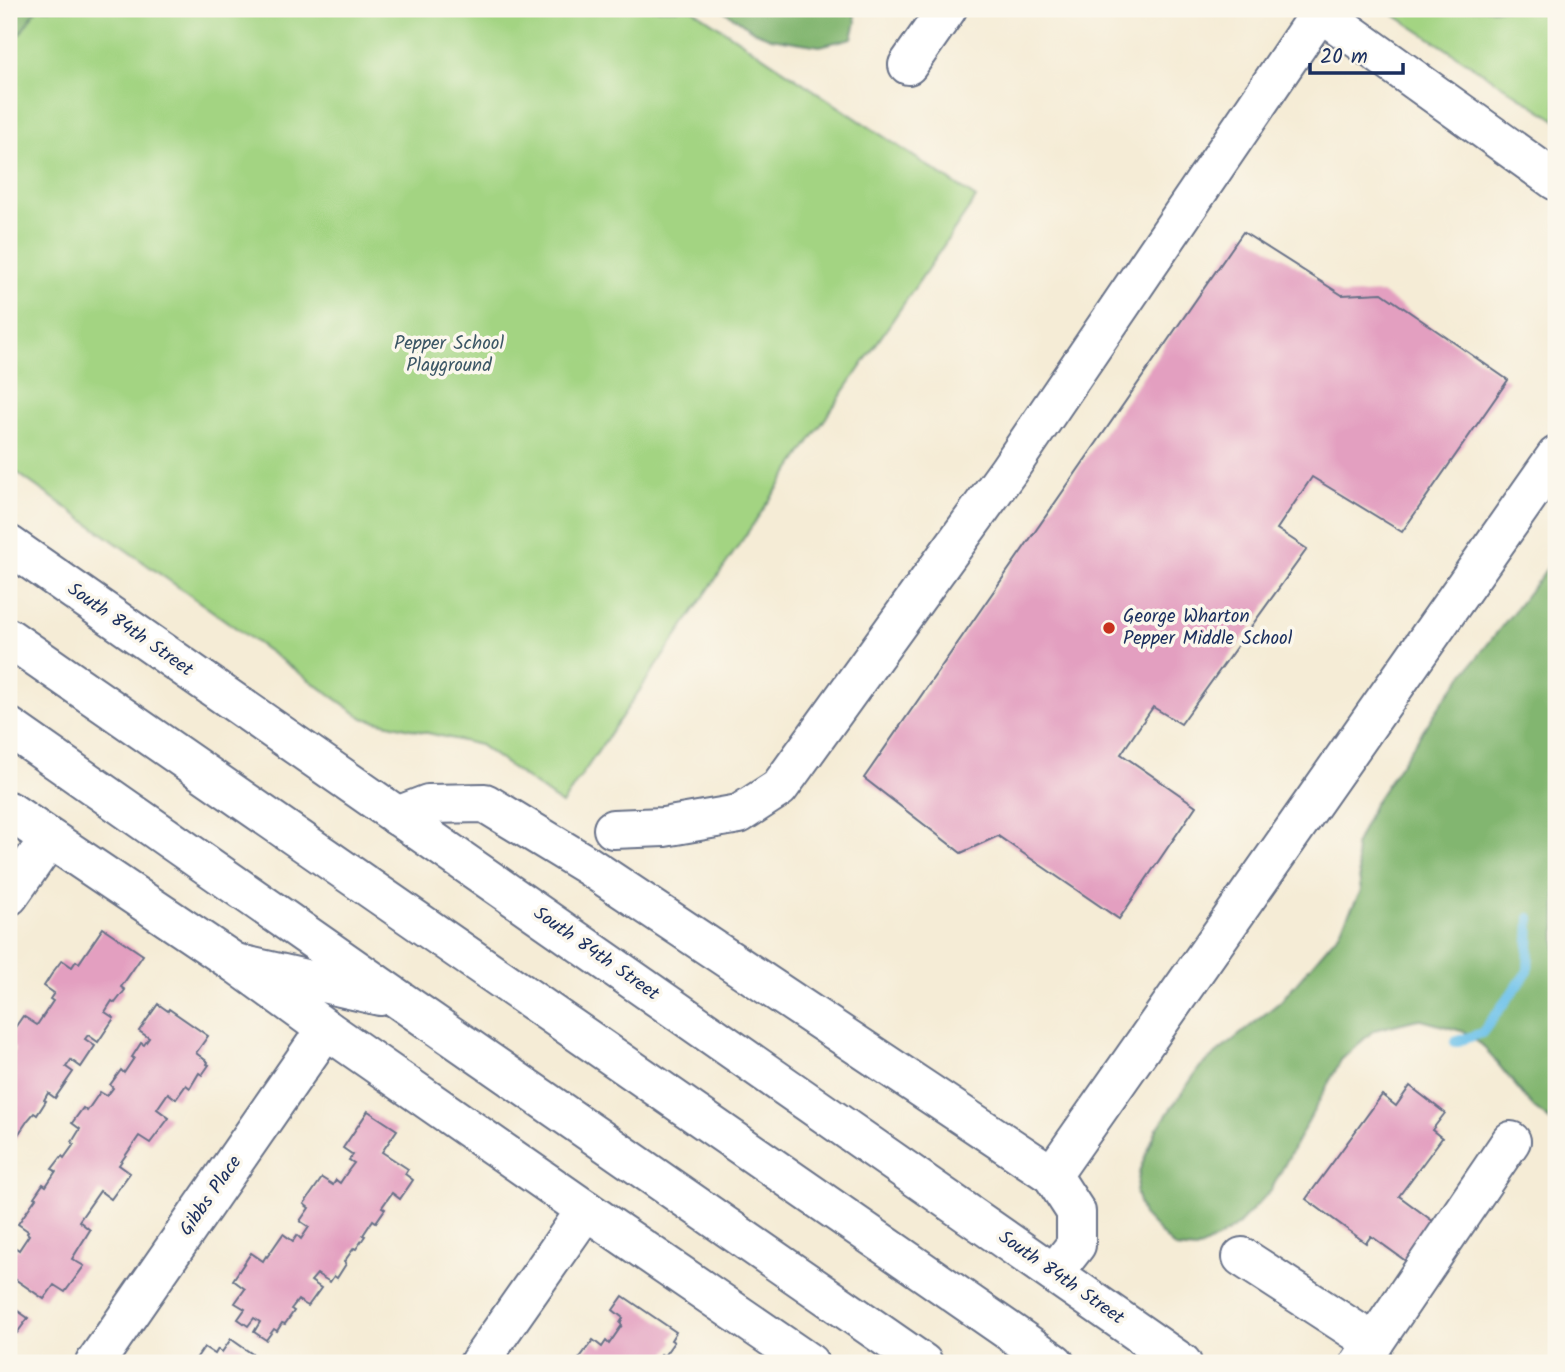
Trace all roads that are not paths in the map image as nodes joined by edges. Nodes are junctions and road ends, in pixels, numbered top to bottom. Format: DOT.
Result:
graph roads {
  1 [pos="947,9"];
  2 [pos="1318,10"];
  3 [pos="908,65"];
  4 [pos="1556,181"];
  5 [pos="1556,456"];
  6 [pos="12,549"];
  7 [pos="9,638"];
  8 [pos="9,727"];
  9 [pos="9,811"];
  10 [pos="397,816"];
  11 [pos="612,830"];
  12 [pos="49,839"];
  13 [pos="9,896"];
  14 [pos="235,963"];
  15 [pos="401,1001"];
  16 [pos="326,1029"];
  17 [pos="1511,1141"];
  18 [pos="1052,1175"];
  19 [pos="586,1210"];
  20 [pos="1242,1257"];
  21 [pos="1054,1273"];
  22 [pos="1367,1353"];
  23 [pos="95,1363"];
  24 [pos="479,1363"];
  25 [pos="809,1363"];
  26 [pos="923,1363"];
  27 [pos="1055,1363"];
  28 [pos="1182,1363"];
  1 -- 3 [label="street"];
  2 -- 4 [label="street"];
  2 -- 11 [label="street"];
  5 -- 18 [label="street"];
  6 -- 10 [label="street, South 84th Street"];
  7 -- 27 [label="street"];
  8 -- 15 [label="street"];
  9 -- 12 [label="street"];
  10 -- 18 [label="street"];
  10 -- 21 [label="street, South 84th Street"];
  12 -- 13 [label="street"];
  12 -- 14 [label="street"];
  14 -- 15 [label="street"];
  14 -- 16 [label="street"];
  15 -- 26 [label="street"];
  16 -- 19 [label="street"];
  16 -- 23 [label="street, Gibbs Place"];
  17 -- 22 [label="street"];
  18 -- 21 [label="street"];
  19 -- 24 [label="street"];
  19 -- 25 [label="street"];
  20 -- 22 [label="street"];
  21 -- 28 [label="street, South 84th Street"];
}
